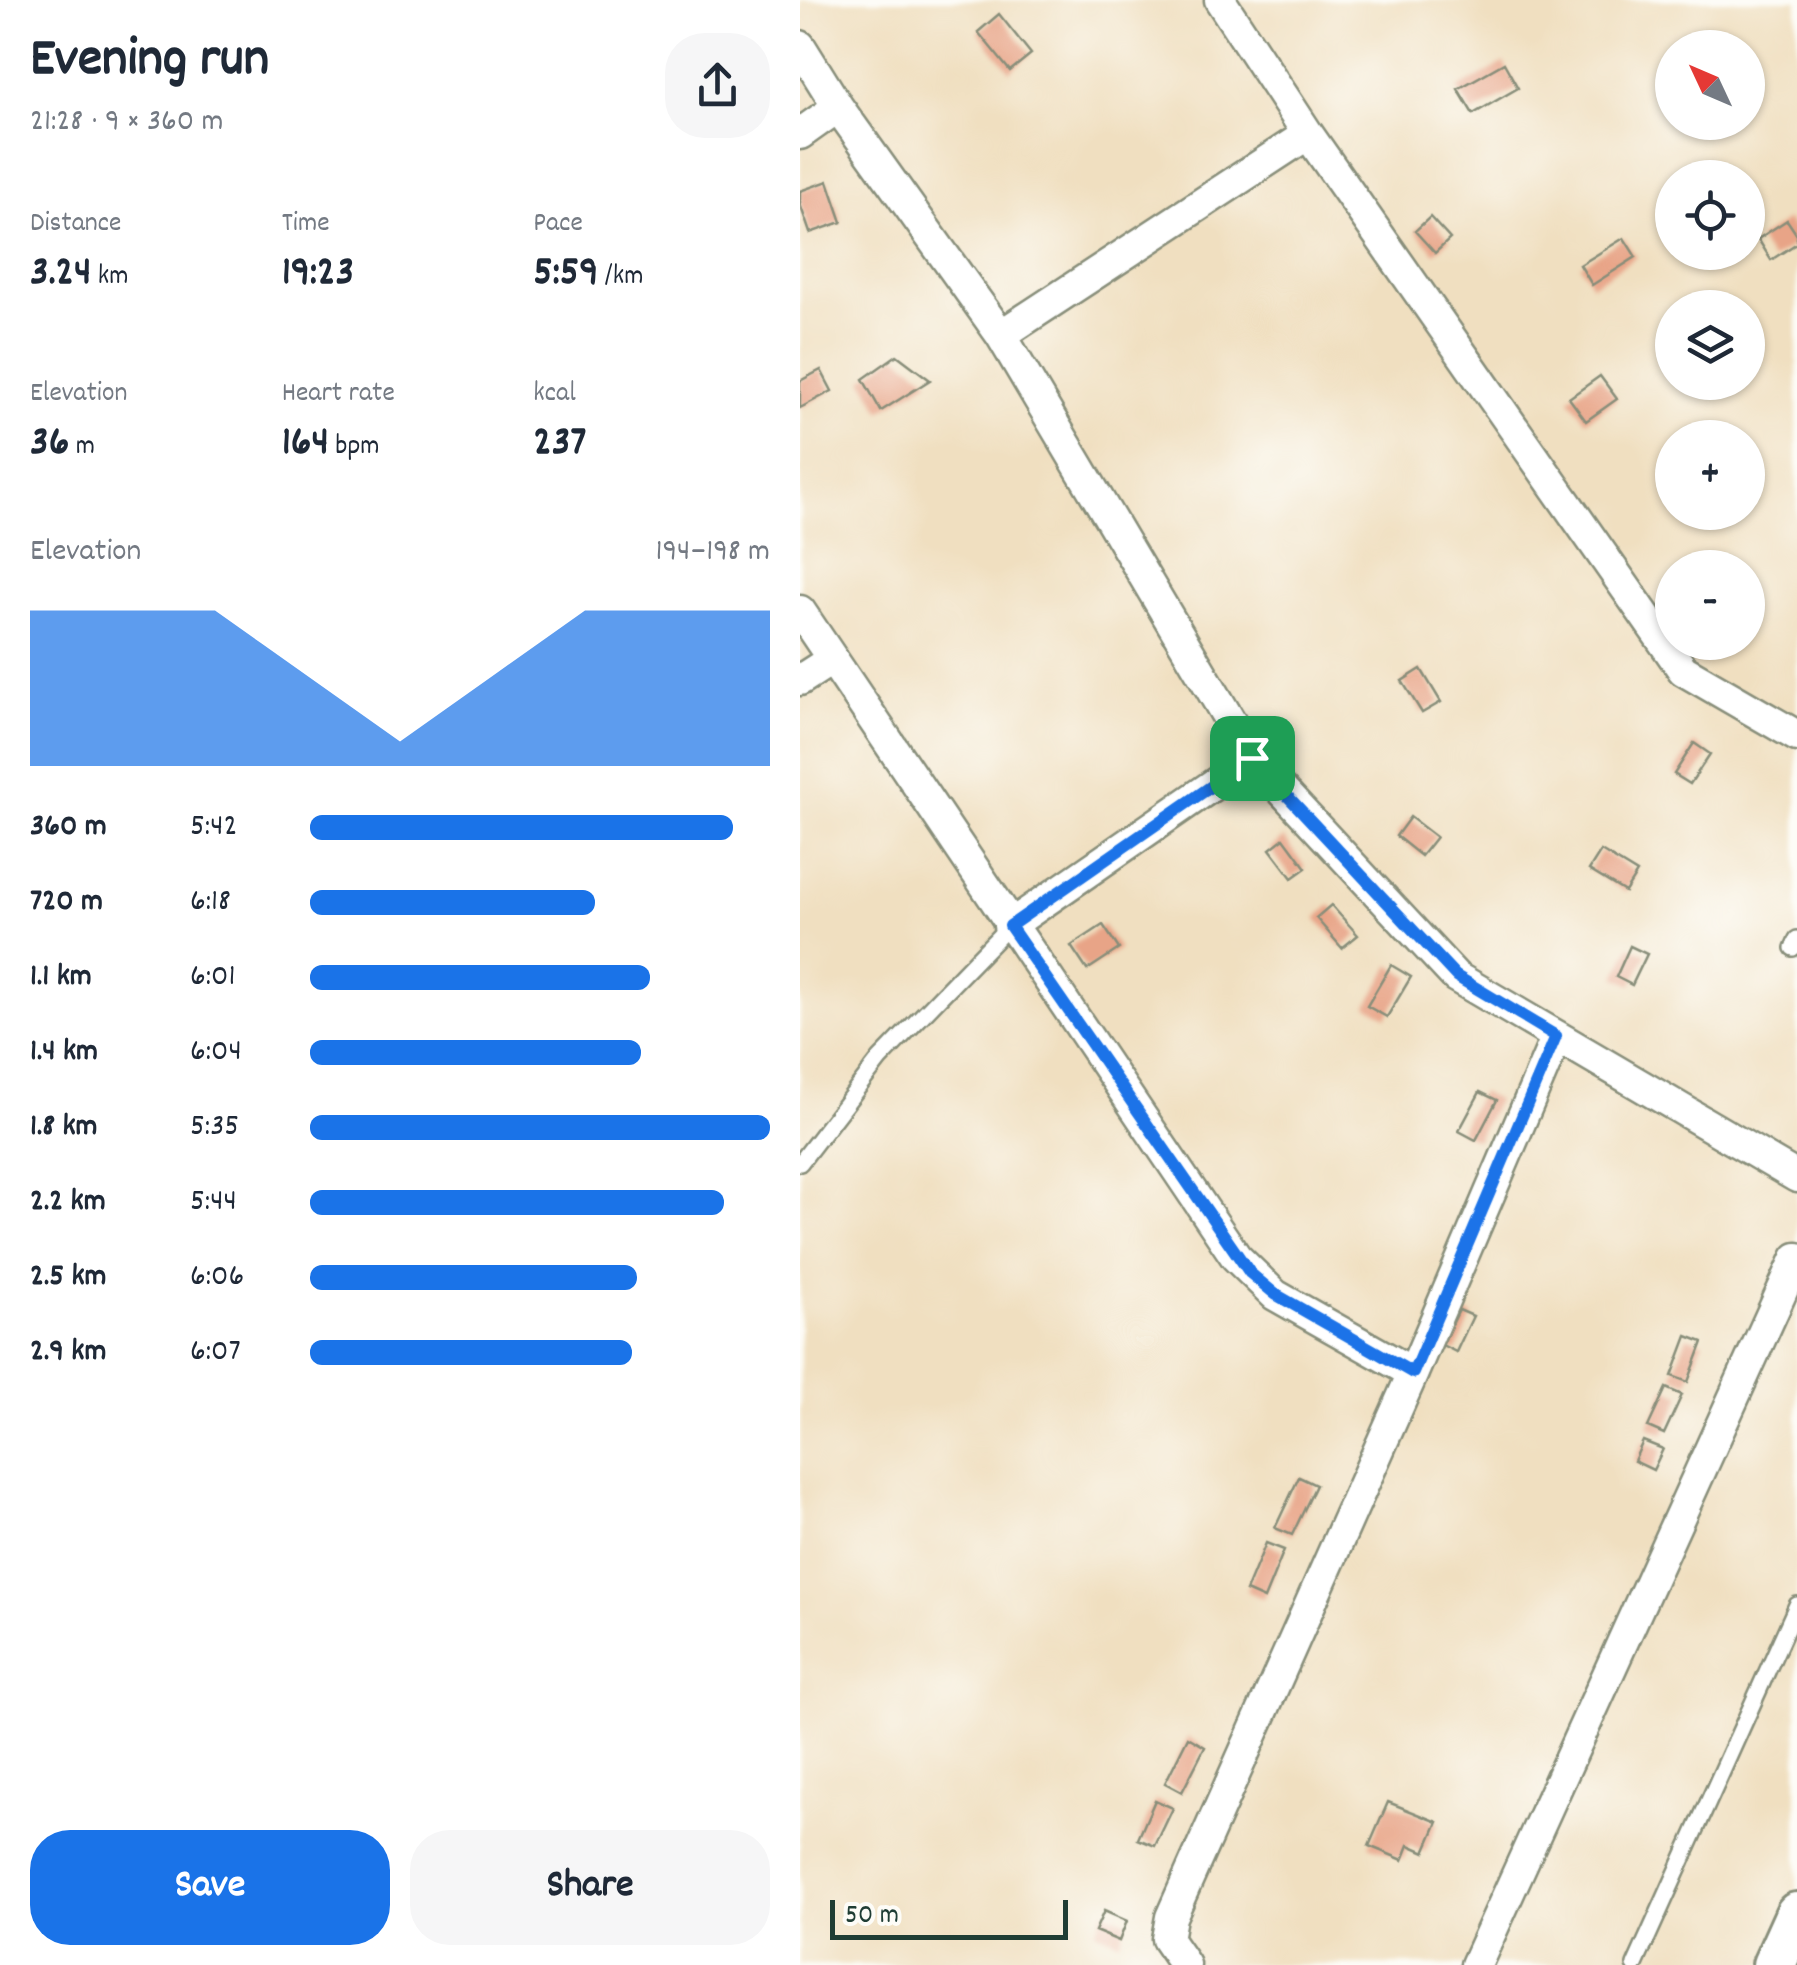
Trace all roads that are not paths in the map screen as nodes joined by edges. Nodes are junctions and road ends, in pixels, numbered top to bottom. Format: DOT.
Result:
graph roads {
  1 [pos="1220,0"];
  2 [pos="800,46"];
  3 [pos="838,108"];
  4 [pos="800,134"];
  5 [pos="1308,134"];
  6 [pos="1000,334"];
  7 [pos="800,611"];
  8 [pos="831,660"];
  9 [pos="800,680"];
  10 [pos="1797,736"];
  11 [pos="1252,758"];
  12 [pos="1010,926"];
  13 [pos="1556,1036"];
  14 [pos="800,1163"];
  15 [pos="1797,1177"];
  16 [pos="1797,1258"];
  17 [pos="1413,1373"];
  18 [pos="1797,1605"];
  19 [pos="1796,1918"];
  20 [pos="1185,1965"];
  21 [pos="1476,1965"];
  22 [pos="1635,1965"];
  23 [pos="1774,1965"];
  1 -- 5 [label="street"];
  2 -- 3 [label="street"];
  3 -- 4 [label="street"];
  3 -- 6 [label="street"];
  5 -- 6 [label="street"];
  5 -- 10 [label="street"];
  6 -- 11 [label="street"];
  7 -- 8 [label="street"];
  8 -- 9 [label="street"];
  8 -- 12 [label="street"];
  11 -- 12 [label="street"];
  11 -- 13 [label="street"];
  12 -- 14 [label="lane"];
  12 -- 17 [label="street"];
  13 -- 15 [label="street"];
  13 -- 17 [label="street"];
  16 -- 21 [label="street"];
  17 -- 20 [label="street"];
  18 -- 22 [label="lane"];
  19 -- 23 [label="main road"];
}
